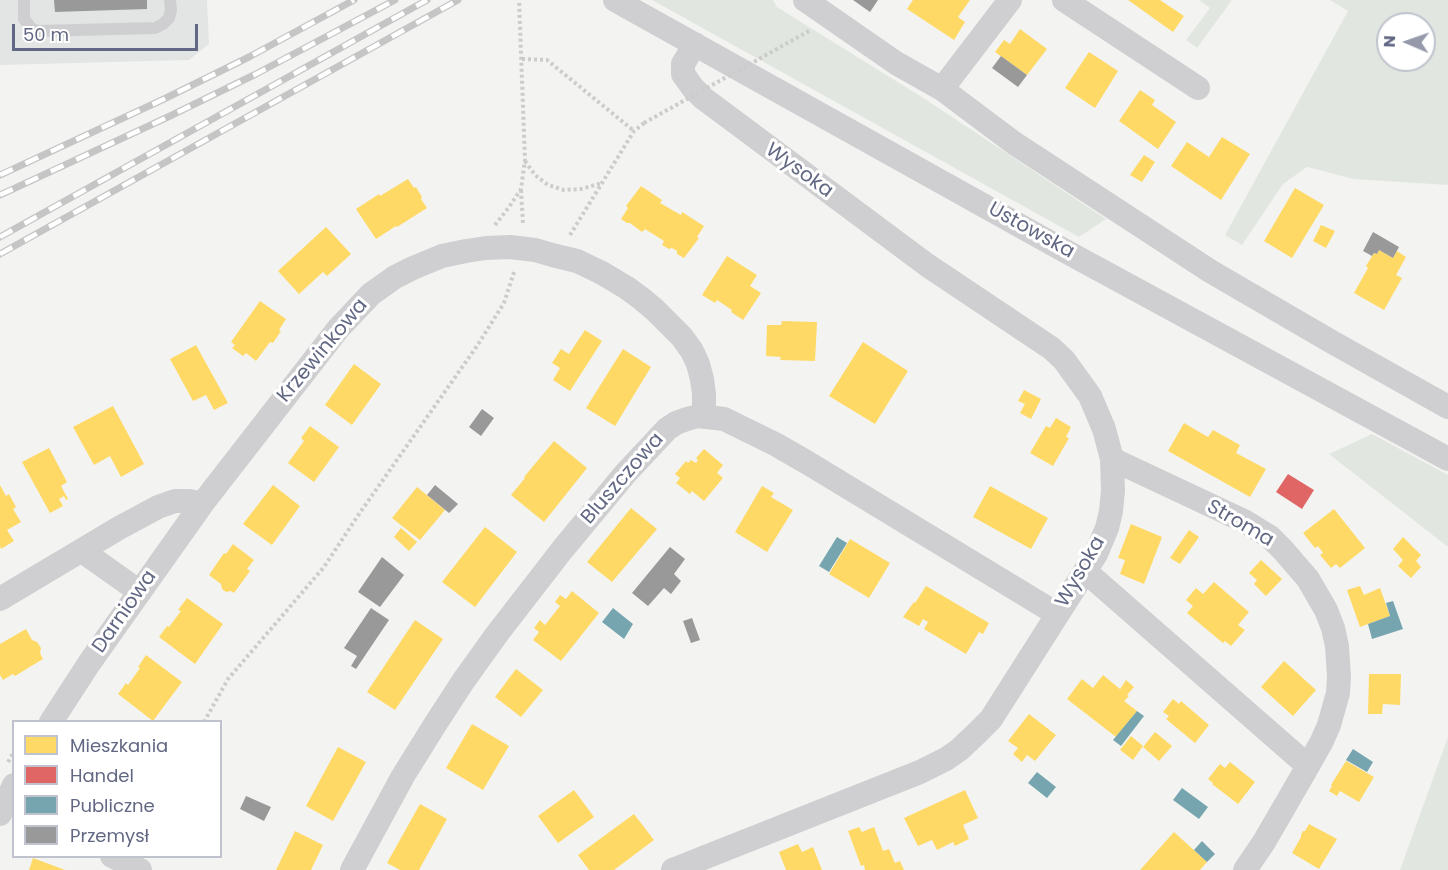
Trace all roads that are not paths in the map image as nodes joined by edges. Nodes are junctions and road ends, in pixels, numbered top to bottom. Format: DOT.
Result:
graph roads {
  1 [pos="24,0"];
  2 [pos="170,0"];
  3 [pos="615,0"];
  4 [pos="805,0"];
  5 [pos="1010,0"];
  6 [pos="1064,0"];
  7 [pos="695,44"];
  8 [pos="1198,88"];
  9 [pos="942,90"];
  10 [pos="1448,407"];
  11 [pos="704,417"];
  12 [pos="1112,459"];
  13 [pos="1448,459"];
  14 [pos="202,504"];
  15 [pos="82,550"];
  16 [pos="1085,572"];
  17 [pos="140,592"];
  18 [pos="0,599"];
  19 [pos="1057,614"];
  20 [pos="52,720"];
  21 [pos="1308,766"];
  22 [pos="116,858"];
  23 [pos="140,870"];
  24 [pos="352,870"];
  25 [pos="673,870"];
  26 [pos="1245,870"];
  1 -- 2 [label="lane"];
  3 -- 7 [label="street, Ustowska"];
  4 -- 9 [label="street"];
  5 -- 9 [label="street"];
  6 -- 8 [label="street"];
  7 -- 12 [label="street, Wysoka"];
  7 -- 13 [label="street, Ustowska"];
  9 -- 10 [label="street"];
  11 -- 14 [label="street, Krzewinkowa"];
  11 -- 19 [label="street, Bluszczowa"];
  11 -- 24 [label="street, Bluszczowa"];
  12 -- 16 [label="street, Wysoka"];
  12 -- 21 [label="street, Stroma"];
  14 -- 15 [label="street"];
  14 -- 17 [label="street, Darniowa"];
  15 -- 17 [label="street"];
  15 -- 18 [label="street"];
  16 -- 19 [label="street, Wysoka"];
  16 -- 21 [label="street"];
  17 -- 20 [label="street, Darniowa"];
  19 -- 25 [label="street, Wysoka"];
  21 -- 26 [label="street, Stroma"];
  22 -- 23 [label="street"];
}
